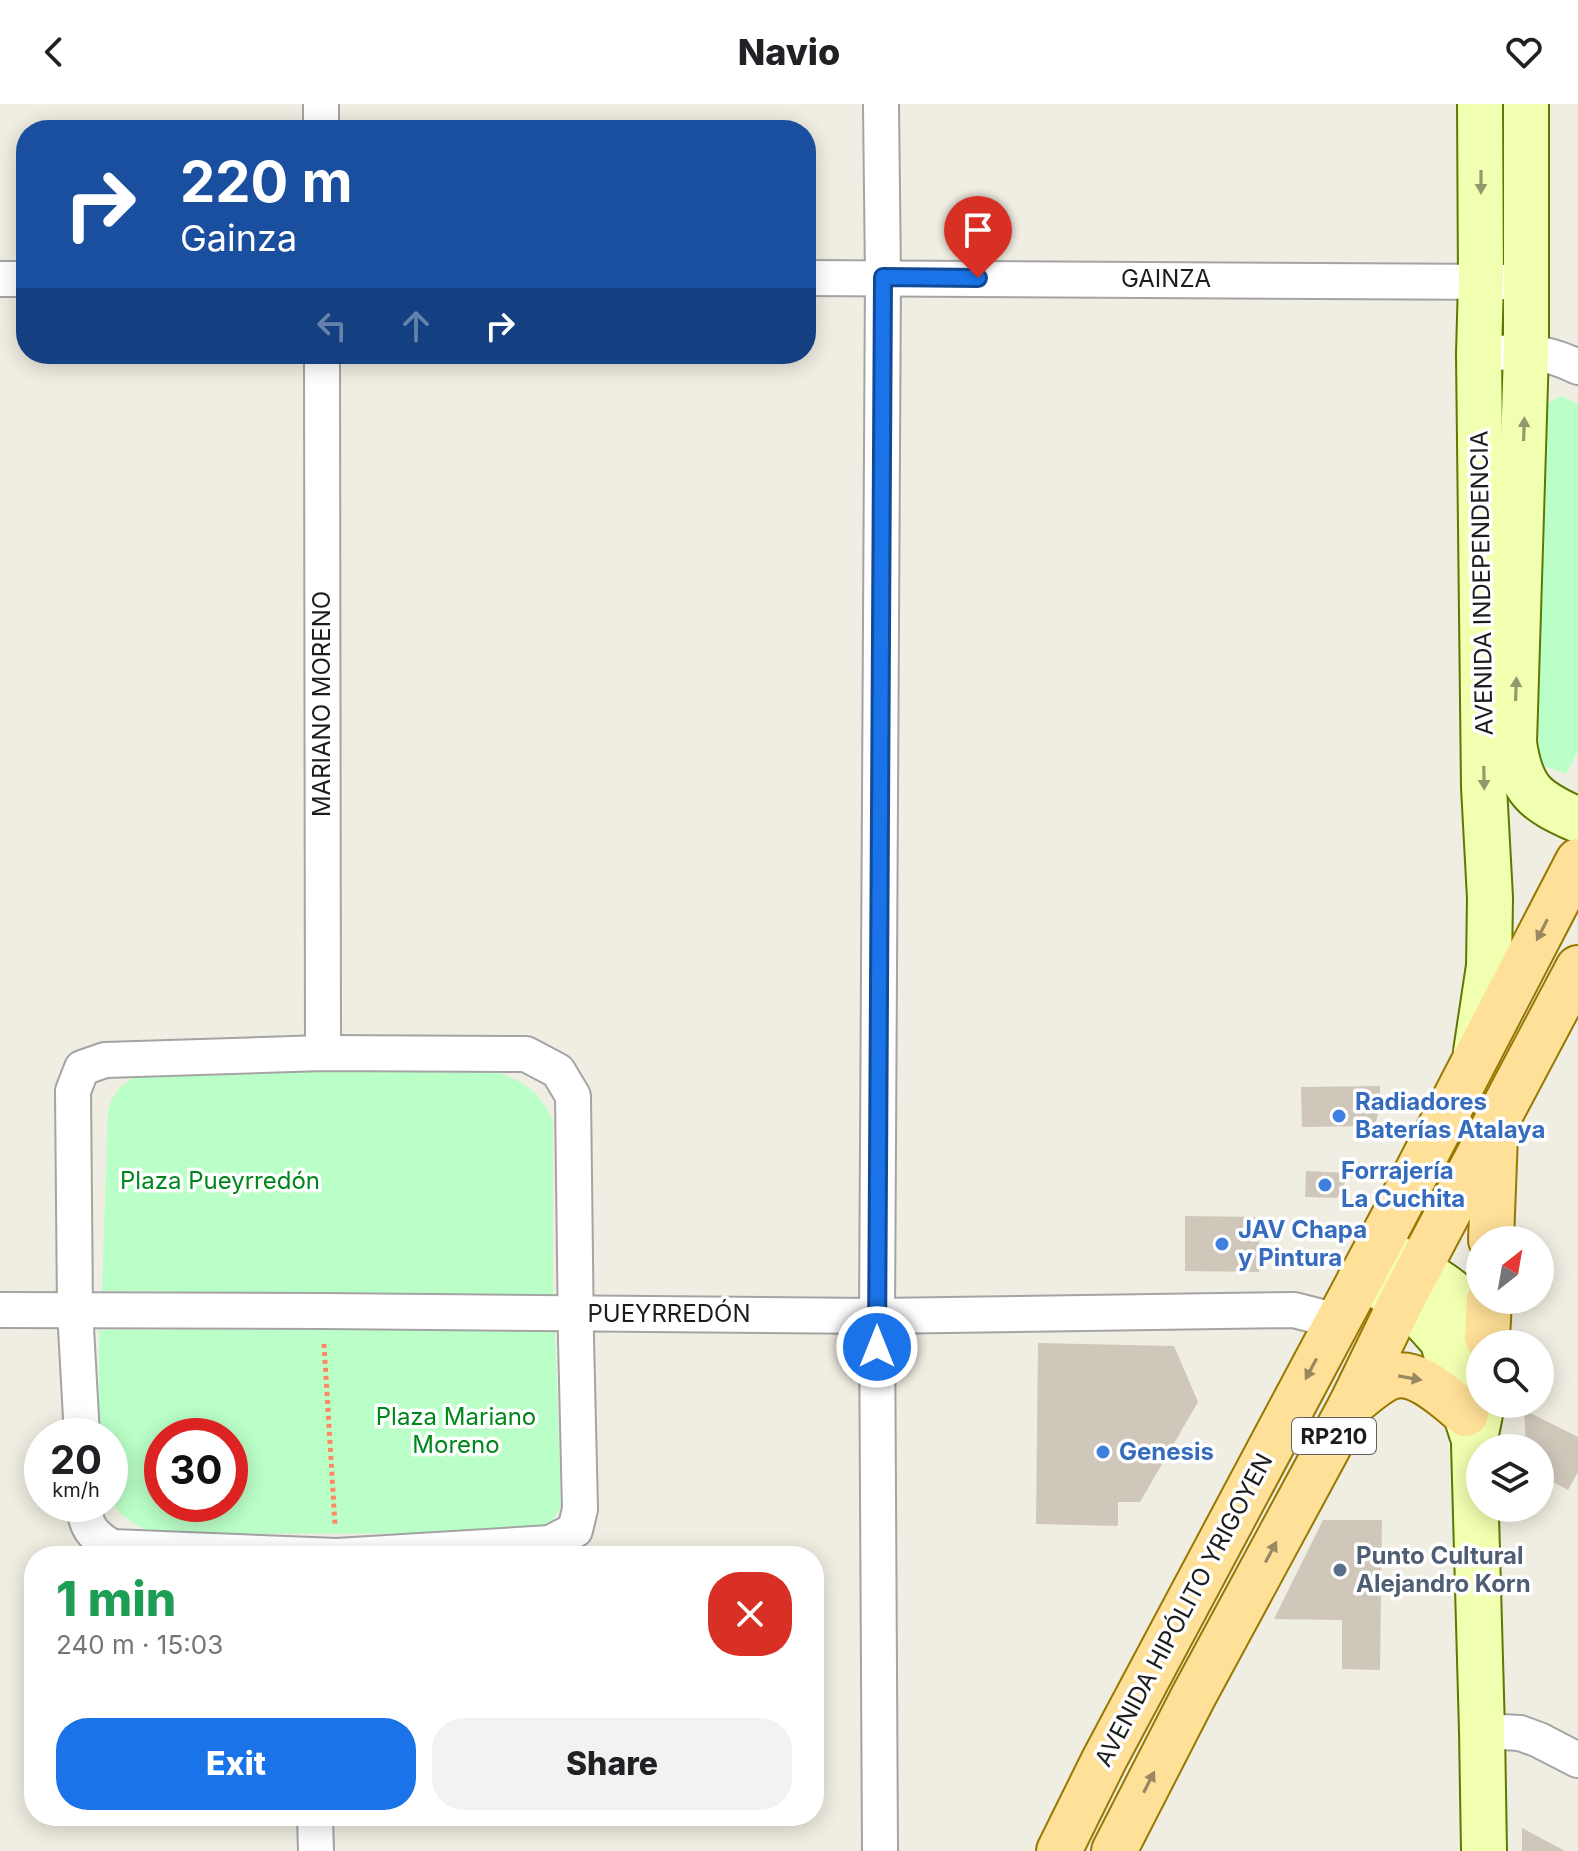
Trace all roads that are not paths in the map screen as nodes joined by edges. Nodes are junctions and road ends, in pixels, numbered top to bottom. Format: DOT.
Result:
graph roads {
  1 [pos="881,104"];
  2 [pos="1480,104"];
  3 [pos="1526,104"];
  4 [pos="883,277"];
  5 [pos="816,278"];
  6 [pos="1481,281"];
  7 [pos="1526,282"];
  8 [pos="1526,351"];
  9 [pos="1479,354"];
  10 [pos="322,364"];
  11 [pos="1578,367"];
  12 [pos="1578,820"];
  13 [pos="1578,861"];
  14 [pos="1578,968"];
  15 [pos="1565,1025"];
  16 [pos="323,1053"];
  17 [pos="1475,1060"];
  18 [pos="1496,1123"];
  19 [pos="1492,1226"];
  20 [pos="1369,1261"];
  21 [pos="1410,1285"];
  22 [pos="0,1310"];
  23 [pos="75,1310"];
  24 [pos="577,1314"];
  25 [pos="877,1316"];
  26 [pos="1337,1321"];
  27 [pos="1488,1327"];
  28 [pos="1351,1405"];
  29 [pos="81,1418"];
  30 [pos="1474,1421"];
  31 [pos="87,1522"];
  32 [pos="110,1546"];
  33 [pos="501,1546"];
  34 [pos="1482,1731"];
  35 [pos="1578,1760"];
  36 [pos="315,1826"];
  37 [pos="316,1851"];
  38 [pos="880,1851"];
  39 [pos="1059,1851"];
  40 [pos="1114,1851"];
  41 [pos="1484,1851"];
  1 -- 4 [label="street"];
  2 -- 6 [label="street, AVENIDA INDEPENDENCIA, one-way"];
  3 -- 7 [label="street, AVENIDA INDEPENDENCIA"];
  4 -- 5 [label="street, GAINZA"];
  4 -- 6 [label="street, GAINZA"];
  4 -- 25 [label="street"];
  6 -- 7 [label="street, GAINZA"];
  6 -- 9 [label="street, AVENIDA INDEPENDENCIA"];
  7 -- 8 [label="street, AVENIDA INDEPENDENCIA"];
  8 -- 9 [label="street"];
  8 -- 11 [label="street"];
  12 -- 8 [label="street, AVENIDA INDEPENDENCIA, one-way"];
  9 -- 17 [label="street, AVENIDA INDEPENDENCIA, one-way"];
  10 -- 16 [label="street, MARIANO MORENO"];
  13 -- 17 [label="main road, AVENIDA HIPÓLITO YRIGOYEN / RP210, one-way"];
  14 -- 15 [label="main road, AVENIDA HIPÓLITO YRIGOYEN / RP210"];
  15 -- 18 [label="main road, AVENIDA HIPÓLITO YRIGOYEN / RP210"];
  16 -- 23 [label="street"];
  16 -- 24 [label="street"];
  17 -- 20 [label="main road, AVENIDA HIPÓLITO YRIGOYEN / RP210"];
  18 -- 19 [label="main road"];
  18 -- 21 [label="main road, AVENIDA HIPÓLITO YRIGOYEN / RP210"];
  20 -- 21 [label="street"];
  20 -- 26 [label="main road, AVENIDA HIPÓLITO YRIGOYEN / RP210"];
  21 -- 27 [label="street"];
  21 -- 28 [label="main road, AVENIDA HIPÓLITO YRIGOYEN / RP210"];
  21 -- 30 [label="street"];
  22 -- 23 [label="street, PUEYRREDÓN"];
  23 -- 24 [label="street, PUEYRREDÓN"];
  23 -- 29 [label="street"];
  24 -- 25 [label="street, PUEYRREDÓN"];
  24 -- 33 [label="street"];
  25 -- 26 [label="street, PUEYRREDÓN"];
  25 -- 38 [label="street"];
  26 -- 39 [label="main road, AVENIDA HIPÓLITO YRIGOYEN / RP210, one-way"];
  28 -- 30 [label="main road, one-way"];
  40 -- 28 [label="main road, AVENIDA HIPÓLITO YRIGOYEN / RP210, one-way"];
  30 -- 34 [label="street"];
  31 -- 32 [label="street"];
  34 -- 35 [label="street"];
  34 -- 41 [label="street"];
  36 -- 37 [label="street"];
}
